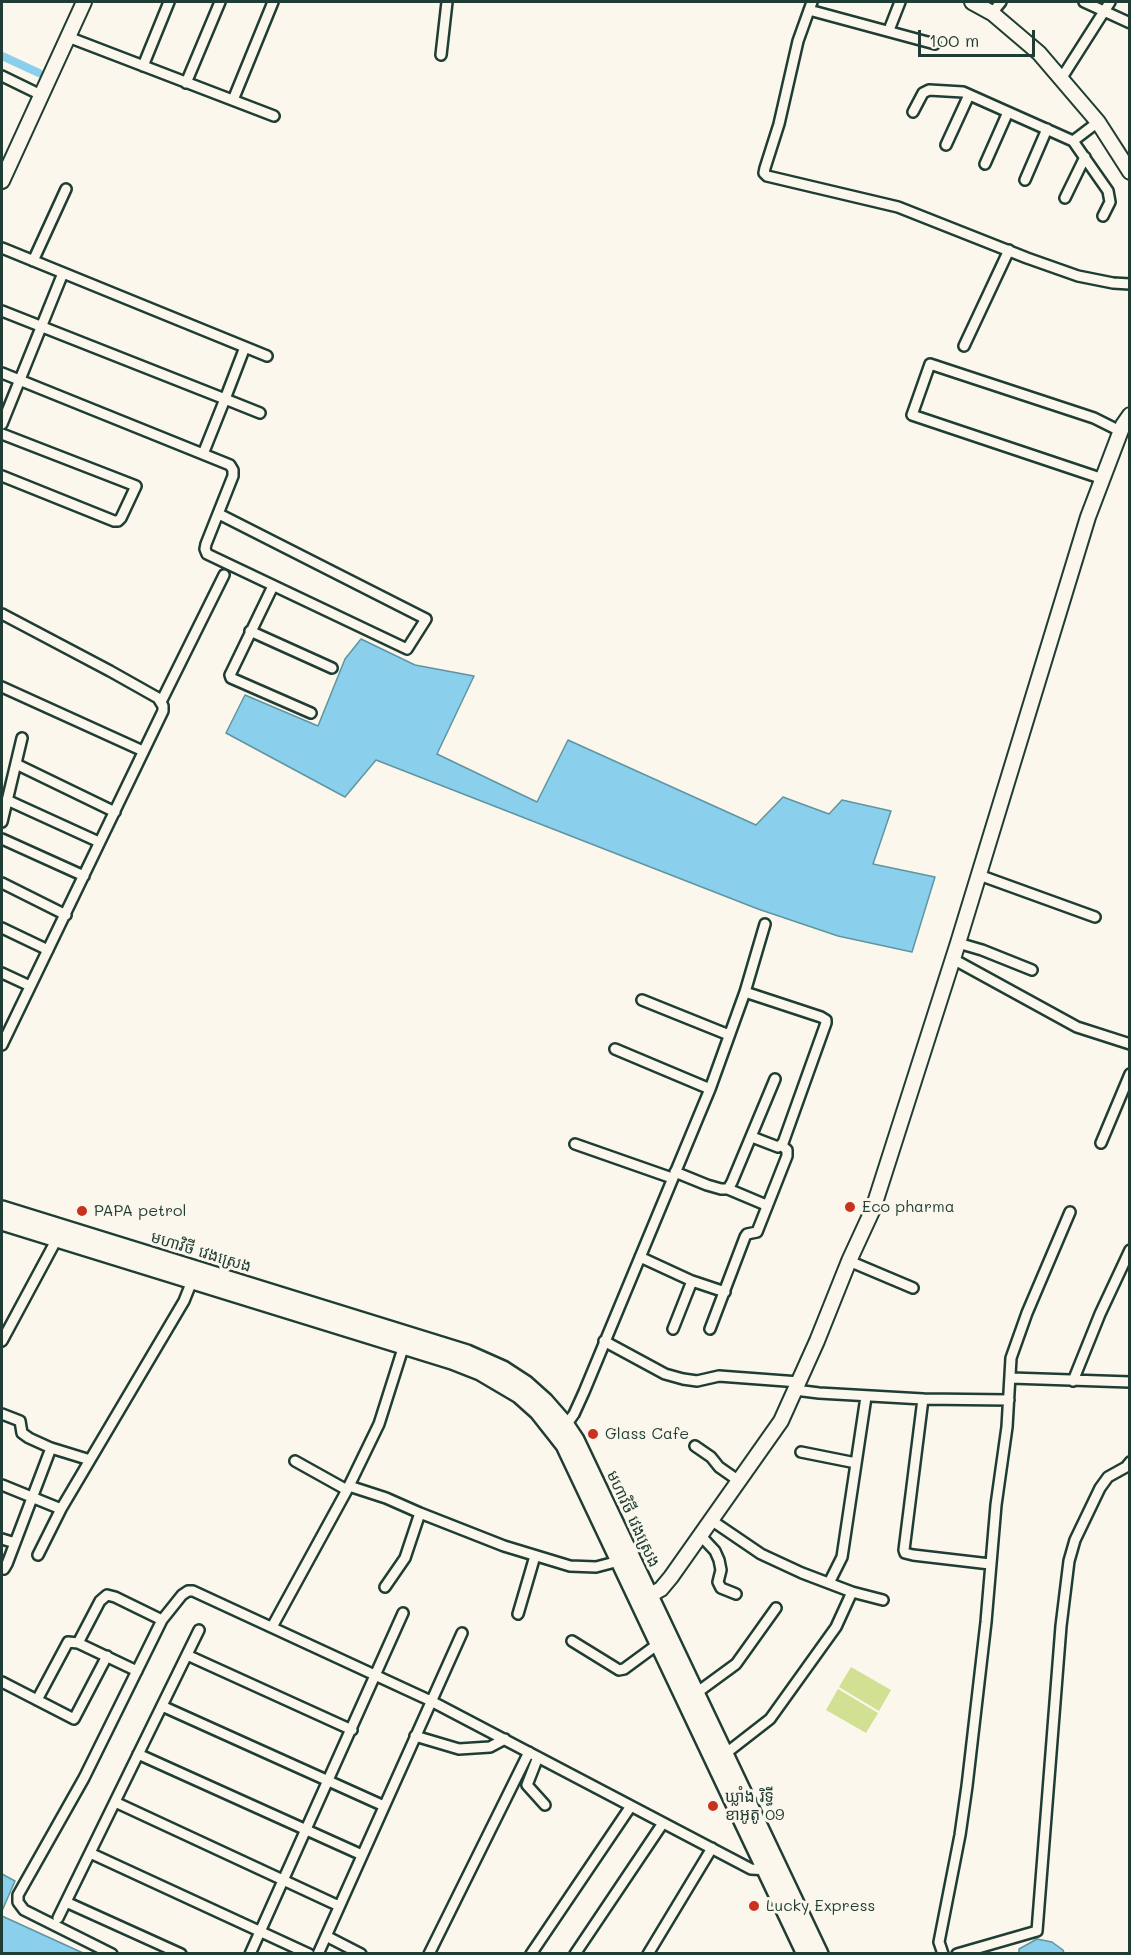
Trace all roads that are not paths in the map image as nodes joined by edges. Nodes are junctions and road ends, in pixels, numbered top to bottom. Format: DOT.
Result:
graph roads {
  1 [pos="84,2"];
  2 [pos="170,2"];
  3 [pos="220,2"];
  4 [pos="273,2"];
  5 [pos="447,2"];
  6 [pos="900,2"];
  7 [pos="972,2"];
  8 [pos="1001,2"];
  9 [pos="1084,2"];
  10 [pos="1110,2"];
  11 [pos="811,6"];
  12 [pos="1104,10"];
  13 [pos="992,13"];
  14 [pos="1130,23"];
  15 [pos="889,30"];
  16 [pos="68,37"];
  17 [pos="935,44"];
  18 [pos="441,55"];
  19 [pos="143,66"];
  20 [pos="2,76"];
  21 [pos="1060,79"];
  22 [pos="186,83"];
  23 [pos="41,94"];
  24 [pos="969,95"];
  25 [pos="233,100"];
  26 [pos="914,112"];
  27 [pos="1008,112"];
  28 [pos="273,116"];
  29 [pos="1098,123"];
  30 [pos="1047,129"];
  31 [pos="1073,141"];
  32 [pos="946,145"];
  33 [pos="1084,157"];
  34 [pos="985,164"];
  35 [pos="1128,167"];
  36 [pos="1025,180"];
  37 [pos="2,181"];
  38 [pos="66,189"];
  39 [pos="1065,198"];
  40 [pos="1103,216"];
  41 [pos="2,248"];
  42 [pos="1010,250"];
  43 [pos="33,261"];
  44 [pos="63,273"];
  45 [pos="1130,284"];
  46 [pos="2,311"];
  47 [pos="40,327"];
  48 [pos="964,346"];
  49 [pos="245,347"];
  50 [pos="267,356"];
  51 [pos="2,373"];
  52 [pos="19,381"];
  53 [pos="225,399"];
  54 [pos="260,413"];
  55 [pos="1130,415"];
  56 [pos="2,424"];
  57 [pos="1120,431"];
  58 [pos="2,434"];
  59 [pos="203,454"];
  60 [pos="2,476"];
  61 [pos="1103,479"];
  62 [pos="219,514"];
  63 [pos="224,575"];
  64 [pos="273,586"];
  65 [pos="2,614"];
  66 [pos="250,631"];
  67 [pos="332,668"];
  68 [pos="2,687"];
  69 [pos="161,702"];
  70 [pos="311,713"];
  71 [pos="22,738"];
  72 [pos="143,751"];
  73 [pos="16,764"];
  74 [pos="7,800"];
  75 [pos="115,812"];
  76 [pos="2,822"];
  77 [pos="2,839"];
  78 [pos="99,842"];
  79 [pos="979,875"];
  80 [pos="84,876"];
  81 [pos="2,883"];
  82 [pos="66,915"];
  83 [pos="1095,916"];
  84 [pos="765,924"];
  85 [pos="2,928"];
  86 [pos="958,943"];
  87 [pos="48,950"];
  88 [pos="953,959"];
  89 [pos="1032,970"];
  90 [pos="2,974"];
  91 [pos="30,986"];
  92 [pos="745,992"];
  93 [pos="642,1000"];
  94 [pos="729,1035"];
  95 [pos="2,1042"];
  96 [pos="1130,1044"];
  97 [pos="615,1049"];
  98 [pos="1130,1074"];
  99 [pos="775,1079"];
  100 [pos="1127,1088"];
  101 [pos="710,1089"];
  102 [pos="752,1137"];
  103 [pos="1101,1143"];
  104 [pos="575,1144"];
  105 [pos="781,1145"];
  106 [pos="674,1175"];
  107 [pos="728,1189"];
  108 [pos="766,1205"];
  109 [pos="2,1209"];
  110 [pos="1070,1212"];
  111 [pos="2,1222"];
  112 [pos="59,1234"];
  113 [pos="1130,1250"];
  114 [pos="640,1257"];
  115 [pos="849,1261"];
  116 [pos="192,1281"];
  117 [pos="693,1281"];
  118 [pos="913,1288"];
  119 [pos="724,1292"];
  120 [pos="673,1329"];
  121 [pos="710,1329"];
  122 [pos="405,1340"];
  123 [pos="2,1341"];
  124 [pos="604,1341"];
  125 [pos="1011,1378"];
  126 [pos="1073,1381"];
  127 [pos="1130,1382"];
  128 [pos="797,1386"];
  129 [pos="866,1397"];
  130 [pos="923,1399"];
  131 [pos="1010,1400"];
  132 [pos="2,1414"];
  133 [pos="566,1425"];
  134 [pos="694,1446"];
  135 [pos="51,1448"];
  136 [pos="801,1452"];
  137 [pos="90,1460"];
  138 [pos="295,1461"];
  139 [pos="1130,1462"];
  140 [pos="856,1463"];
  141 [pos="739,1481"];
  142 [pos="2,1485"];
  143 [pos="348,1488"];
  144 [pos="34,1497"];
  145 [pos="61,1509"];
  146 [pos="420,1513"];
  147 [pos="711,1520"];
  148 [pos="701,1536"];
  149 [pos="2,1539"];
  150 [pos="15,1543"];
  151 [pos="38,1555"];
  152 [pos="535,1556"];
  153 [pos="619,1561"];
  154 [pos="990,1564"];
  155 [pos="2,1568"];
  156 [pos="829,1583"];
  157 [pos="385,1587"];
  158 [pos="852,1592"];
  159 [pos="736,1594"];
  160 [pos="644,1599"];
  161 [pos="882,1600"];
  162 [pos="776,1608"];
  163 [pos="403,1613"];
  164 [pos="518,1614"];
  165 [pos="162,1620"];
  166 [pos="272,1627"];
  167 [pos="199,1630"];
  168 [pos="462,1633"];
  169 [pos="572,1641"];
  170 [pos="78,1642"];
  171 [pos="658,1644"];
  172 [pos="187,1655"];
  173 [pos="107,1656"];
  174 [pos="137,1671"];
  175 [pos="375,1675"];
  176 [pos="2,1682"];
  177 [pos="695,1694"];
  178 [pos="37,1700"];
  179 [pos="431,1701"];
  180 [pos="162,1706"];
  181 [pos="352,1730"];
  182 [pos="415,1736"];
  183 [pos="505,1739"];
  184 [pos="529,1752"];
  185 [pos="138,1754"];
  186 [pos="725,1754"];
  187 [pos="538,1757"];
  188 [pos="328,1781"];
  189 [pos="115,1802"];
  190 [pos="545,1804"];
  191 [pos="384,1806"];
  192 [pos="631,1806"];
  193 [pos="663,1823"];
  194 [pos="306,1830"];
  195 [pos="712,1848"];
  196 [pos="90,1853"];
  197 [pos="362,1855"];
  198 [pos="772,1868"];
  199 [pos="283,1880"];
  200 [pos="66,1902"];
  201 [pos="339,1906"];
  202 [pos="58,1918"];
  203 [pos="260,1931"];
  204 [pos="326,1936"];
  205 [pos="112,1953"];
  206 [pos="181,1953"];
  207 [pos="250,1953"];
  208 [pos="309,1953"];
  209 [pos="318,1953"];
  210 [pos="361,1953"];
  211 [pos="429,1953"];
  212 [pos="531,1953"];
  213 [pos="575,1953"];
  214 [pos="648,1953"];
  215 [pos="805,1953"];
  216 [pos="820,1953"];
  217 [pos="943,1953"];
  218 [pos="957,1953"];
  1 -- 16 [label="street"];
  2 -- 19 [label="street"];
  3 -- 22 [label="street"];
  4 -- 25 [label="street"];
  5 -- 18 [label="street"];
  6 -- 15 [label="street"];
  7 -- 13 [label="street"];
  8 -- 13 [label="street"];
  9 -- 12 [label="street"];
  10 -- 12 [label="street"];
  11 -- 15 [label="street"];
  11 -- 42 [label="street"];
  12 -- 14 [label="street"];
  12 -- 21 [label="street"];
  13 -- 21 [label="street"];
  15 -- 17 [label="street"];
  16 -- 19 [label="street"];
  16 -- 23 [label="street"];
  19 -- 22 [label="street"];
  20 -- 23 [label="street"];
  21 -- 29 [label="street"];
  22 -- 25 [label="street"];
  23 -- 37 [label="street"];
  24 -- 26 [label="street"];
  24 -- 27 [label="street"];
  24 -- 32 [label="street"];
  25 -- 28 [label="street"];
  27 -- 30 [label="street"];
  27 -- 34 [label="street"];
  29 -- 31 [label="street"];
  29 -- 35 [label="street"];
  30 -- 31 [label="street"];
  30 -- 36 [label="street"];
  31 -- 33 [label="street"];
  33 -- 39 [label="street"];
  33 -- 40 [label="street"];
  38 -- 43 [label="street"];
  41 -- 43 [label="street"];
  42 -- 45 [label="street"];
  42 -- 48 [label="street"];
  43 -- 44 [label="street"];
  44 -- 47 [label="street"];
  44 -- 49 [label="street"];
  46 -- 47 [label="street"];
  47 -- 52 [label="street"];
  47 -- 53 [label="street"];
  49 -- 50 [label="street"];
  49 -- 53 [label="street"];
  51 -- 52 [label="street"];
  52 -- 56 [label="street"];
  52 -- 59 [label="street"];
  53 -- 54 [label="street"];
  53 -- 59 [label="street"];
  55 -- 57 [label="street"];
  57 -- 61 [label="street"];
  57 -- 61 [label="street"];
  58 -- 60 [label="street"];
  59 -- 62 [label="street"];
  61 -- 79 [label="street"];
  62 -- 64 [label="street"];
  62 -- 64 [label="street"];
  63 -- 69 [label="street"];
  64 -- 66 [label="street"];
  65 -- 69 [label="street"];
  66 -- 67 [label="street"];
  66 -- 70 [label="street"];
  68 -- 72 [label="street"];
  69 -- 72 [label="street"];
  71 -- 73 [label="street"];
  72 -- 75 [label="street"];
  73 -- 74 [label="street"];
  73 -- 75 [label="street"];
  74 -- 76 [label="street"];
  74 -- 78 [label="street"];
  75 -- 78 [label="street"];
  77 -- 80 [label="street"];
  78 -- 80 [label="street"];
  79 -- 83 [label="street"];
  79 -- 86 [label="street"];
  80 -- 82 [label="street"];
  81 -- 82 [label="street"];
  82 -- 87 [label="street"];
  84 -- 92 [label="street"];
  85 -- 87 [label="street"];
  86 -- 88 [label="street"];
  86 -- 89 [label="street"];
  87 -- 91 [label="street"];
  88 -- 96 [label="street"];
  88 -- 115 [label="street"];
  90 -- 91 [label="street"];
  91 -- 95 [label="street"];
  92 -- 94 [label="street"];
  92 -- 105 [label="street"];
  93 -- 94 [label="street"];
  94 -- 101 [label="street"];
  97 -- 101 [label="street"];
  98 -- 100 [label="street"];
  99 -- 102 [label="street"];
  100 -- 103 [label="street"];
  101 -- 106 [label="street"];
  102 -- 105 [label="street"];
  102 -- 107 [label="street"];
  104 -- 106 [label="street"];
  105 -- 108 [label="street"];
  106 -- 107 [label="street"];
  106 -- 114 [label="street"];
  107 -- 108 [label="street"];
  108 -- 119 [label="street"];
  109 -- 112 [label="main road, មហាវិថី វេងស្រេង"];
  110 -- 125 [label="street"];
  111 -- 112 [label="main road, មហាវិថី វេងស្រេង"];
  112 -- 116 [label="main road, មហាវិថី វេងស្រេង"];
  112 -- 122 [label="main road, មហាវិថី វេងស្រេង"];
  112 -- 123 [label="street"];
  113 -- 126 [label="street"];
  114 -- 117 [label="street"];
  114 -- 124 [label="street"];
  115 -- 118 [label="street"];
  115 -- 128 [label="street"];
  116 -- 122 [label="main road, មហាវិថី វេងស្រេង"];
  116 -- 137 [label="street"];
  117 -- 119 [label="street"];
  117 -- 120 [label="street"];
  119 -- 121 [label="street"];
  122 -- 133 [label="main road, មហាវិថី វេងស្រេង"];
  122 -- 143 [label="street"];
  122 -- 153 [label="main road, មហាវិថី វេងស្រេង"];
  124 -- 128 [label="street"];
  124 -- 133 [label="street"];
  125 -- 126 [label="street"];
  125 -- 131 [label="street"];
  126 -- 127 [label="street"];
  128 -- 129 [label="street"];
  128 -- 141 [label="street"];
  129 -- 130 [label="street"];
  129 -- 140 [label="street"];
  130 -- 131 [label="street"];
  130 -- 154 [label="street"];
  131 -- 154 [label="street"];
  132 -- 135 [label="street"];
  133 -- 160 [label="main road, មហាវិថី វេងស្រេង"];
  134 -- 141 [label="street"];
  135 -- 137 [label="street"];
  135 -- 144 [label="street"];
  136 -- 140 [label="street"];
  137 -- 145 [label="street"];
  138 -- 143 [label="street"];
  139 -- 218 [label="street"];
  140 -- 156 [label="street"];
  141 -- 147 [label="street"];
  142 -- 144 [label="street"];
  143 -- 146 [label="street"];
  143 -- 166 [label="street"];
  144 -- 145 [label="street"];
  144 -- 150 [label="street"];
  145 -- 151 [label="street"];
  146 -- 152 [label="street"];
  146 -- 157 [label="street"];
  147 -- 148 [label="street"];
  147 -- 156 [label="street"];
  148 -- 159 [label="street"];
  148 -- 160 [label="street"];
  149 -- 150 [label="street"];
  150 -- 155 [label="street"];
  152 -- 153 [label="street"];
  152 -- 164 [label="street"];
  153 -- 160 [label="main road, មហាវិថី វេងស្រេង"];
  154 -- 217 [label="street"];
  156 -- 158 [label="street"];
  158 -- 161 [label="street"];
  158 -- 186 [label="street"];
  160 -- 171 [label="main road, មហាវិថី វេងស្រេង"];
  160 -- 177 [label="main road, មហាវិថី វេងស្រេង"];
  162 -- 177 [label="street"];
  163 -- 175 [label="street"];
  165 -- 166 [label="street"];
  165 -- 170 [label="street"];
  165 -- 174 [label="street"];
  166 -- 175 [label="street"];
  167 -- 172 [label="street"];
  168 -- 179 [label="street"];
  169 -- 171 [label="street"];
  170 -- 173 [label="street"];
  170 -- 178 [label="street"];
  171 -- 198 [label="main road, មហាវិថី វេងស្រេង"];
  172 -- 180 [label="street"];
  172 -- 181 [label="street"];
  173 -- 174 [label="street"];
  173 -- 178 [label="street"];
  174 -- 205 [label="street"];
  175 -- 179 [label="street"];
  175 -- 181 [label="street"];
  176 -- 178 [label="street"];
  177 -- 186 [label="main road, មហាវិថី វេងស្រេង"];
  179 -- 182 [label="street"];
  179 -- 183 [label="street"];
  180 -- 185 [label="street"];
  180 -- 188 [label="street"];
  181 -- 188 [label="street"];
  182 -- 183 [label="street"];
  182 -- 191 [label="street"];
  183 -- 184 [label="street"];
  184 -- 187 [label="street"];
  184 -- 211 [label="street"];
  185 -- 189 [label="street"];
  185 -- 194 [label="street"];
  186 -- 198 [label="main road, មហាវិថី វេងស្រេង"];
  187 -- 190 [label="street"];
  187 -- 192 [label="street"];
  188 -- 191 [label="street"];
  188 -- 194 [label="street"];
  189 -- 196 [label="street"];
  189 -- 199 [label="street"];
  191 -- 197 [label="street"];
  192 -- 193 [label="street"];
  192 -- 212 [label="street"];
  193 -- 195 [label="street"];
  193 -- 213 [label="street"];
  194 -- 197 [label="street"];
  194 -- 199 [label="street"];
  195 -- 198 [label="street"];
  195 -- 214 [label="street"];
  196 -- 200 [label="street"];
  196 -- 203 [label="street"];
  197 -- 201 [label="street"];
  198 -- 215 [label="main road, មហាវិថី វេងស្រេង"];
  198 -- 216 [label="main road, មហាវិថី វេងស្រេង"];
  199 -- 201 [label="street"];
  199 -- 203 [label="street"];
  200 -- 202 [label="street"];
  200 -- 206 [label="street"];
  201 -- 204 [label="street"];
  203 -- 207 [label="street"];
  203 -- 208 [label="street"];
  204 -- 209 [label="street"];
  204 -- 210 [label="street"];
}
